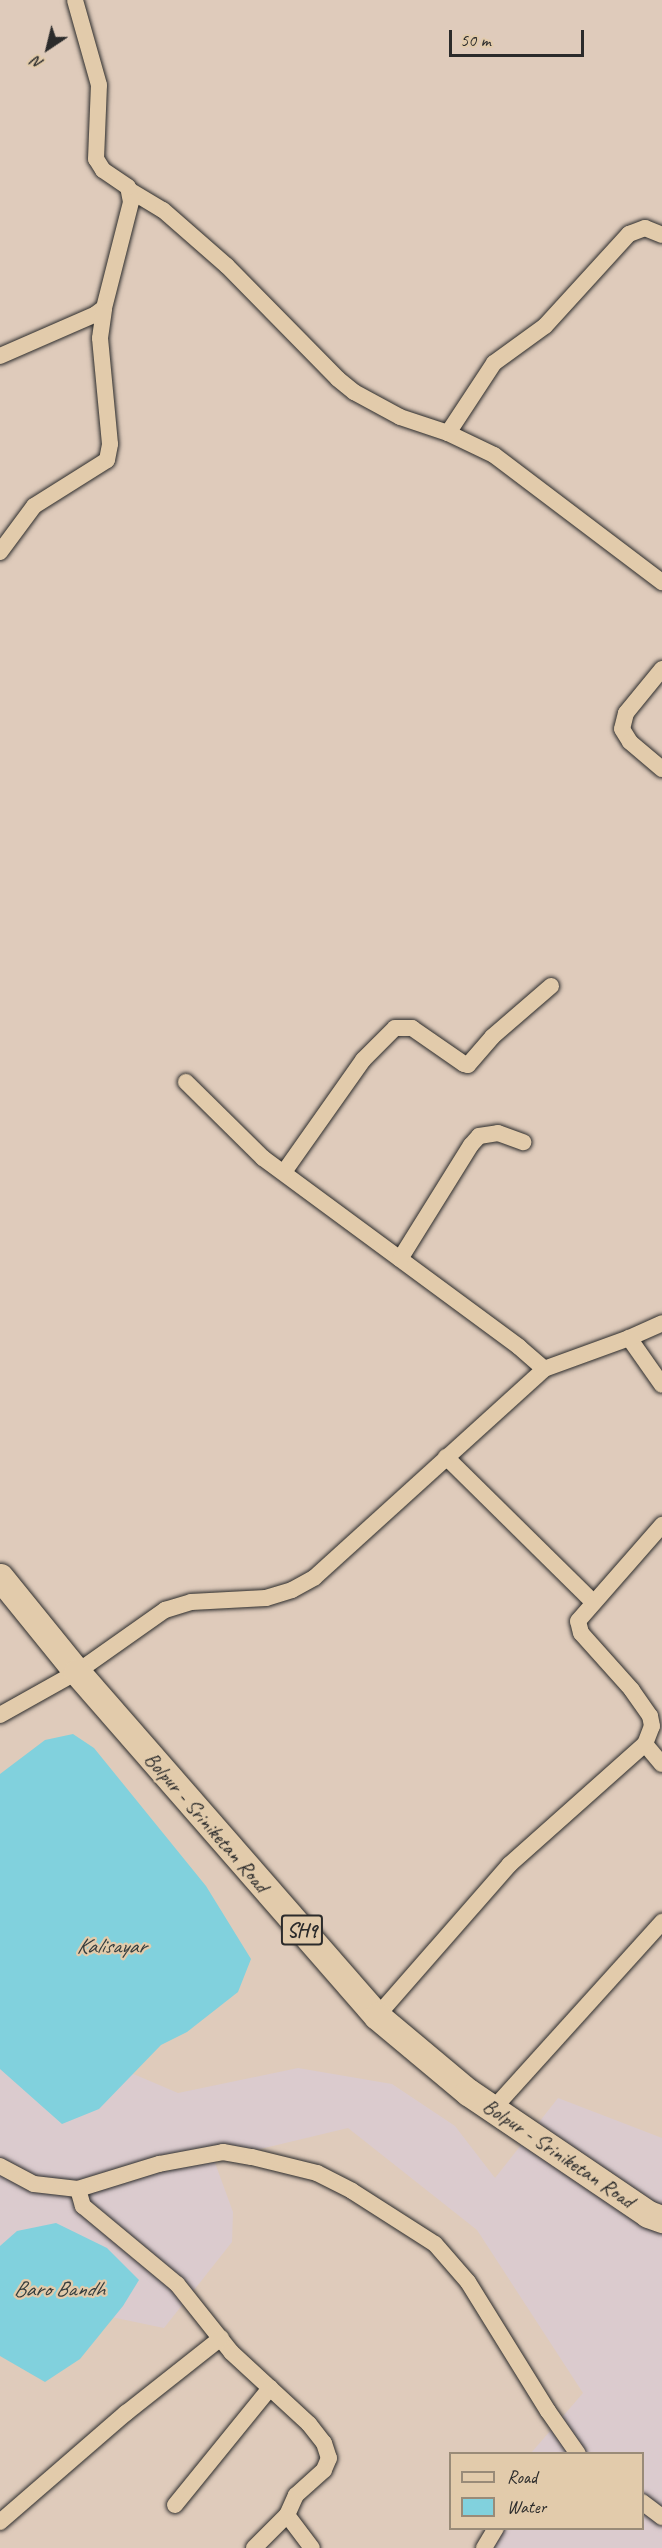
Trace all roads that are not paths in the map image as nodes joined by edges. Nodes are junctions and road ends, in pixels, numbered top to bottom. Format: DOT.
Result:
graph roads {
  1 [pos="75,0"];
  2 [pos="131,190"];
  3 [pos="662,235"];
  4 [pos="104,308"];
  5 [pos="0,356"];
  6 [pos="448,433"];
  7 [pos="0,552"];
  8 [pos="662,582"];
  9 [pos="662,669"];
  10 [pos="662,769"];
  11 [pos="551,986"];
  12 [pos="186,1082"];
  13 [pos="524,1142"];
  14 [pos="284,1172"];
  15 [pos="400,1258"];
  16 [pos="662,1323"];
  17 [pos="629,1338"];
  18 [pos="544,1369"];
  19 [pos="662,1385"];
  20 [pos="446,1458"];
  21 [pos="662,1525"];
  22 [pos="0,1577"];
  23 [pos="593,1602"];
  24 [pos="77,1672"];
  25 [pos="0,1715"];
  26 [pos="645,1744"];
  27 [pos="662,1764"];
  28 [pos="662,1922"];
  29 [pos="377,2016"];
  30 [pos="494,2108"];
  31 [pos="0,2166"];
  32 [pos="78,2189"];
  33 [pos="662,2219"];
  34 [pos="221,2338"];
  35 [pos="270,2388"];
  36 [pos="569,2451"];
  37 [pos="644,2504"];
  38 [pos="175,2505"];
  39 [pos="287,2515"];
  40 [pos="662,2517"];
  41 [pos="0,2522"];
  42 [pos="495,2530"];
  43 [pos="254,2548"];
  44 [pos="312,2548"];
  45 [pos="484,2548"];
  1 -- 2 [label="street"];
  2 -- 4 [label="street"];
  2 -- 6 [label="street"];
  3 -- 6 [label="street"];
  4 -- 5 [label="street"];
  4 -- 7 [label="street"];
  6 -- 8 [label="street"];
  9 -- 10 [label="street"];
  11 -- 14 [label="street"];
  12 -- 14 [label="street"];
  13 -- 15 [label="street"];
  14 -- 15 [label="street"];
  15 -- 18 [label="street"];
  16 -- 17 [label="street"];
  17 -- 18 [label="street"];
  17 -- 19 [label="street"];
  18 -- 20 [label="street"];
  20 -- 23 [label="street"];
  20 -- 24 [label="street"];
  21 -- 23 [label="street"];
  22 -- 24 [label="main road, Bolpur - Sriniketan Road / SH9"];
  23 -- 26 [label="street"];
  24 -- 25 [label="street"];
  24 -- 29 [label="main road, Bolpur - Sriniketan Road / SH9"];
  26 -- 27 [label="street"];
  26 -- 29 [label="street"];
  28 -- 30 [label="street"];
  29 -- 30 [label="main road, Bolpur - Sriniketan Road / SH9"];
  30 -- 33 [label="main road, Bolpur - Sriniketan Road / SH9"];
  31 -- 32 [label="street"];
  32 -- 34 [label="street"];
  32 -- 36 [label="street"];
  34 -- 35 [label="street"];
  34 -- 41 [label="street"];
  35 -- 38 [label="street"];
  35 -- 39 [label="street"];
  37 -- 40 [label="street"];
  39 -- 43 [label="street"];
  39 -- 44 [label="street"];
  42 -- 45 [label="street"];
}
